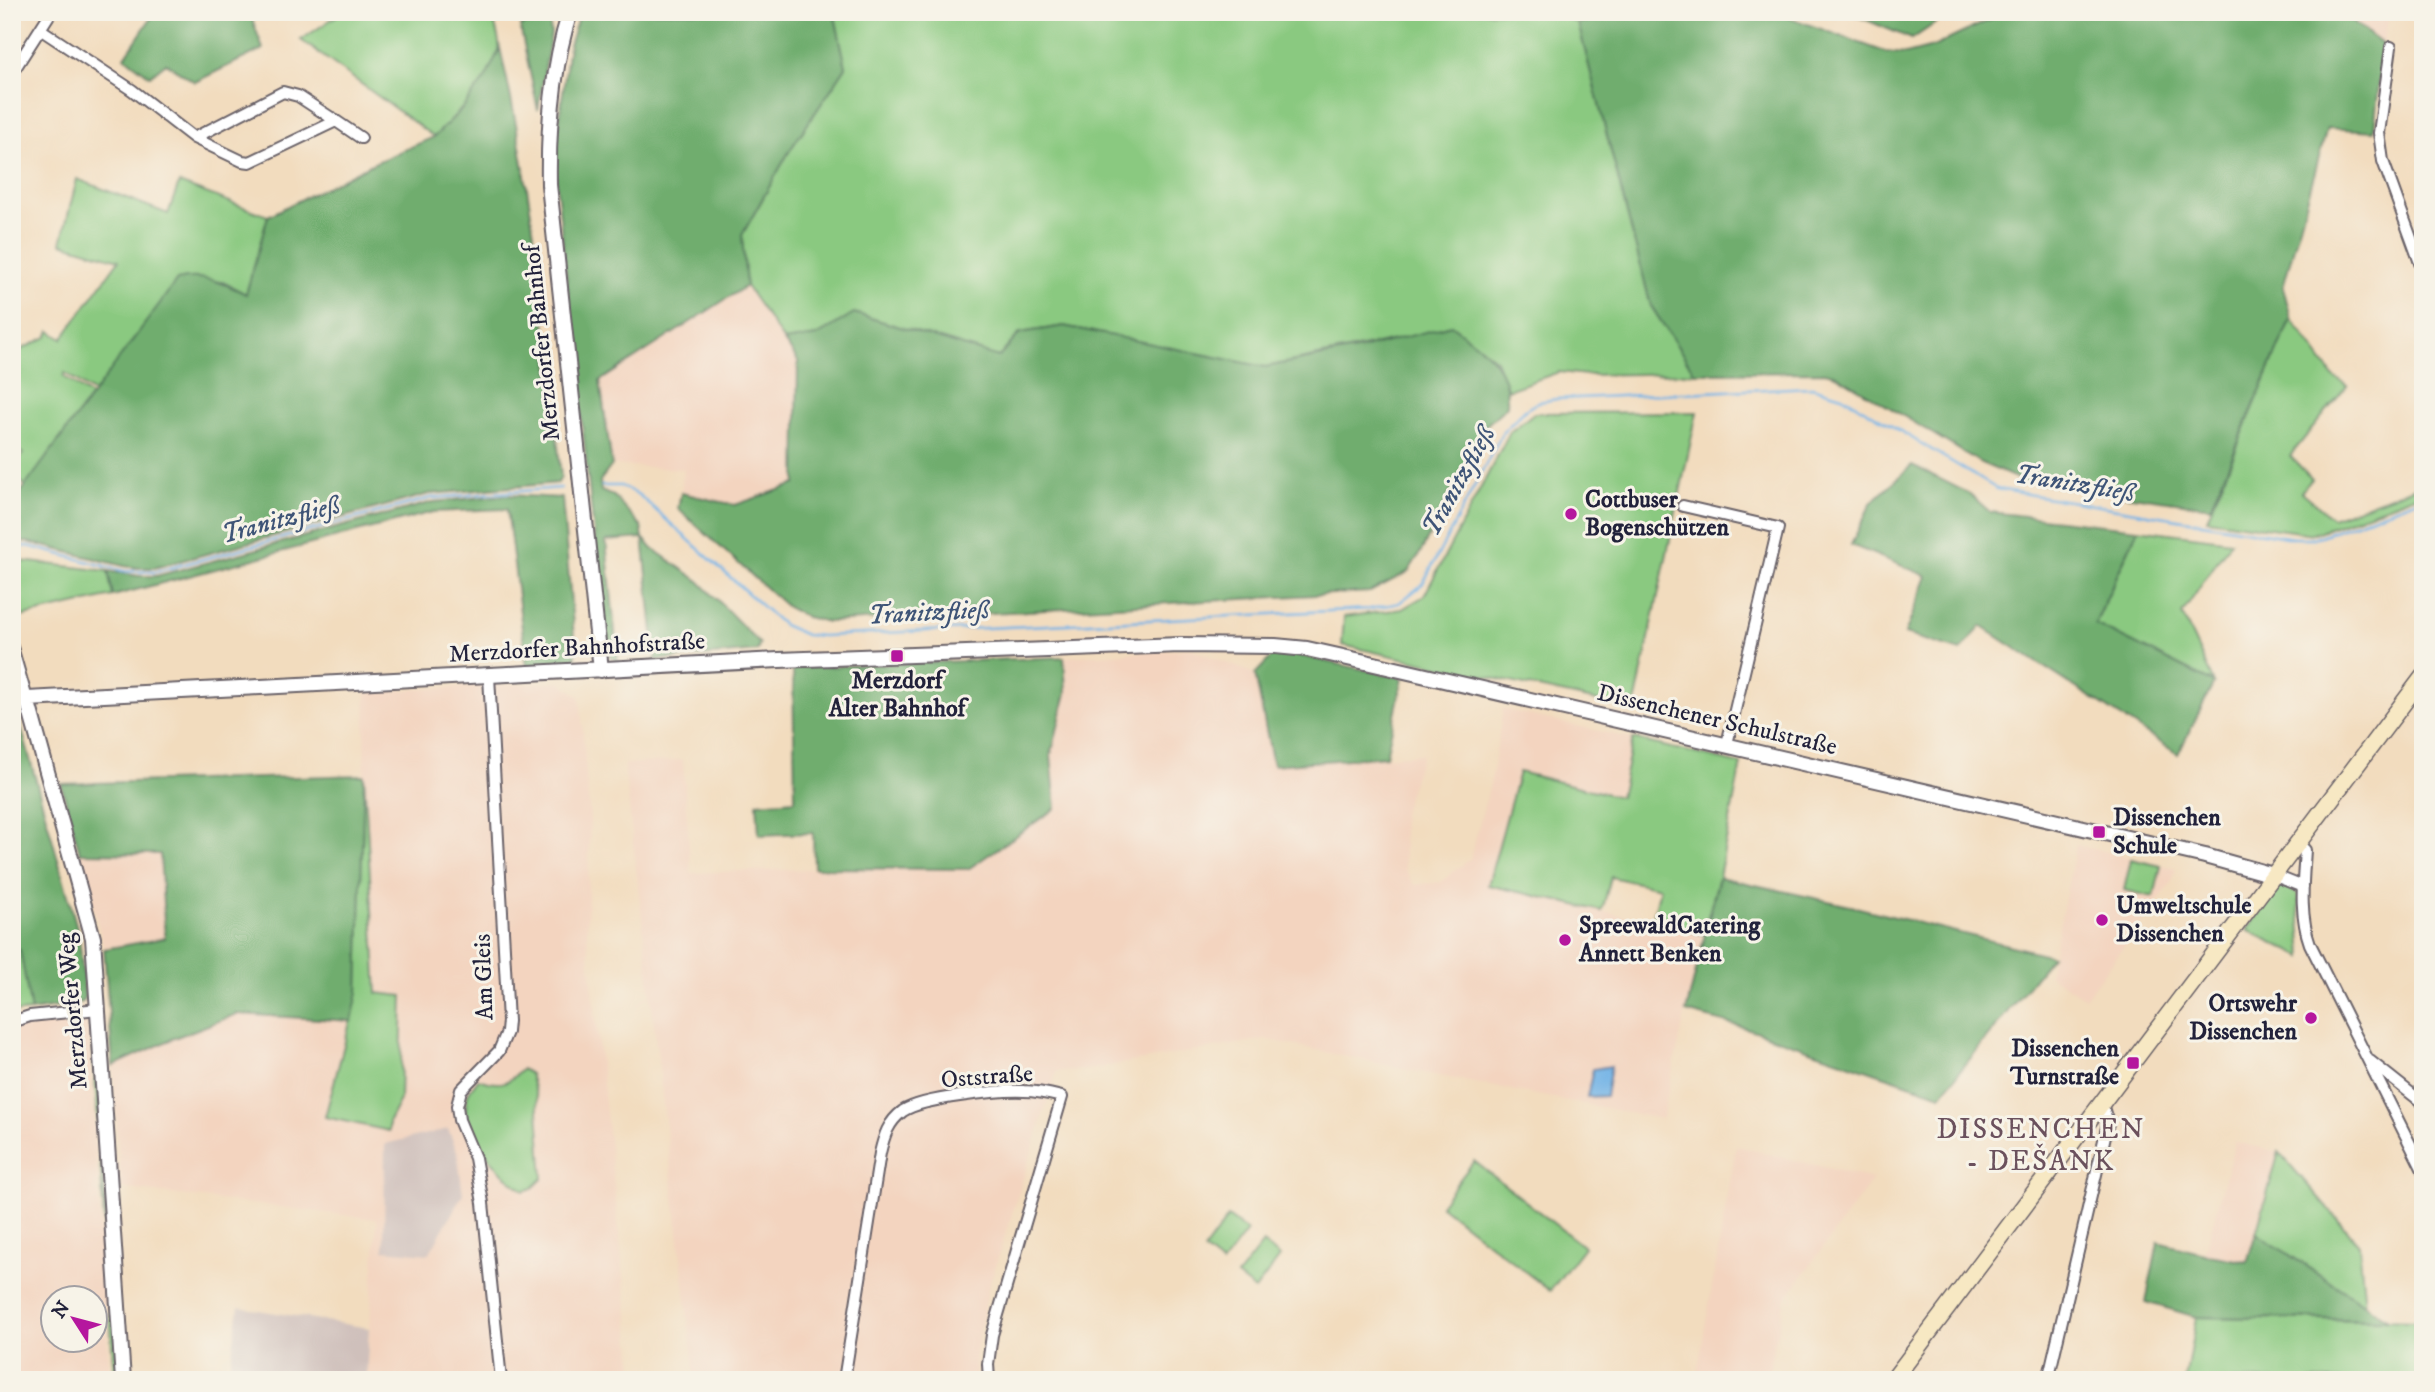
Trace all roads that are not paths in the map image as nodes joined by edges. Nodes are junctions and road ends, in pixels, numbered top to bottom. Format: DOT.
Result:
graph roads {
  1 [pos="51,12"];
  2 [pos="570,12"];
  3 [pos="40,29"];
  4 [pos="2391,47"];
  5 [pos="12,73"];
  6 [pos="336,121"];
  7 [pos="194,138"];
  8 [pos="361,138"];
  9 [pos="2423,271"];
  10 [pos="1683,506"];
  11 [pos="12,647"];
  12 [pos="1145,647"];
  13 [pos="601,670"];
  14 [pos="489,676"];
  15 [pos="2423,677"];
  16 [pos="20,698"];
  17 [pos="1727,744"];
  18 [pos="2297,843"];
  19 [pos="2273,876"];
  20 [pos="2303,887"];
  21 [pos="98,1009"];
  22 [pos="12,1022"];
  23 [pos="2368,1059"];
  24 [pos="2423,1103"];
  25 [pos="2102,1104"];
  26 [pos="2423,1170"];
  27 [pos="123,1380"];
  28 [pos="502,1380"];
  29 [pos="844,1380"];
  30 [pos="989,1380"];
  31 [pos="1893,1380"];
  32 [pos="2048,1380"];
  1 -- 3 [label="street"];
  2 -- 13 [label="street, Merzdorfer Bahnhof"];
  3 -- 5 [label="street"];
  3 -- 7 [label="street"];
  4 -- 9 [label="street"];
  6 -- 7 [label="street"];
  6 -- 7 [label="street"];
  6 -- 8 [label="street"];
  10 -- 17 [label="street"];
  11 -- 16 [label="street, Merzdorfer Weg"];
  12 -- 13 [label="street, Merzdorfer Bahnhofstraße"];
  12 -- 17 [label="street, Dissenchener Schulstraße"];
  13 -- 14 [label="street, Merzdorfer Bahnhofstraße"];
  14 -- 16 [label="street, Merzdorfer Bahnhofstraße"];
  14 -- 28 [label="street, Am Gleis"];
  15 -- 18 [label="main road"];
  16 -- 21 [label="street, Merzdorfer Weg"];
  17 -- 19 [label="street, Dissenchener Schulstraße"];
  18 -- 19 [label="main road"];
  18 -- 20 [label="street"];
  19 -- 20 [label="street"];
  19 -- 25 [label="main road"];
  20 -- 23 [label="street"];
  21 -- 22 [label="street"];
  21 -- 27 [label="street, Merzdorfer Weg"];
  23 -- 24 [label="street"];
  23 -- 26 [label="street"];
  25 -- 31 [label="main road"];
  25 -- 32 [label="street"];
  29 -- 30 [label="street, Oststraße"];
}
